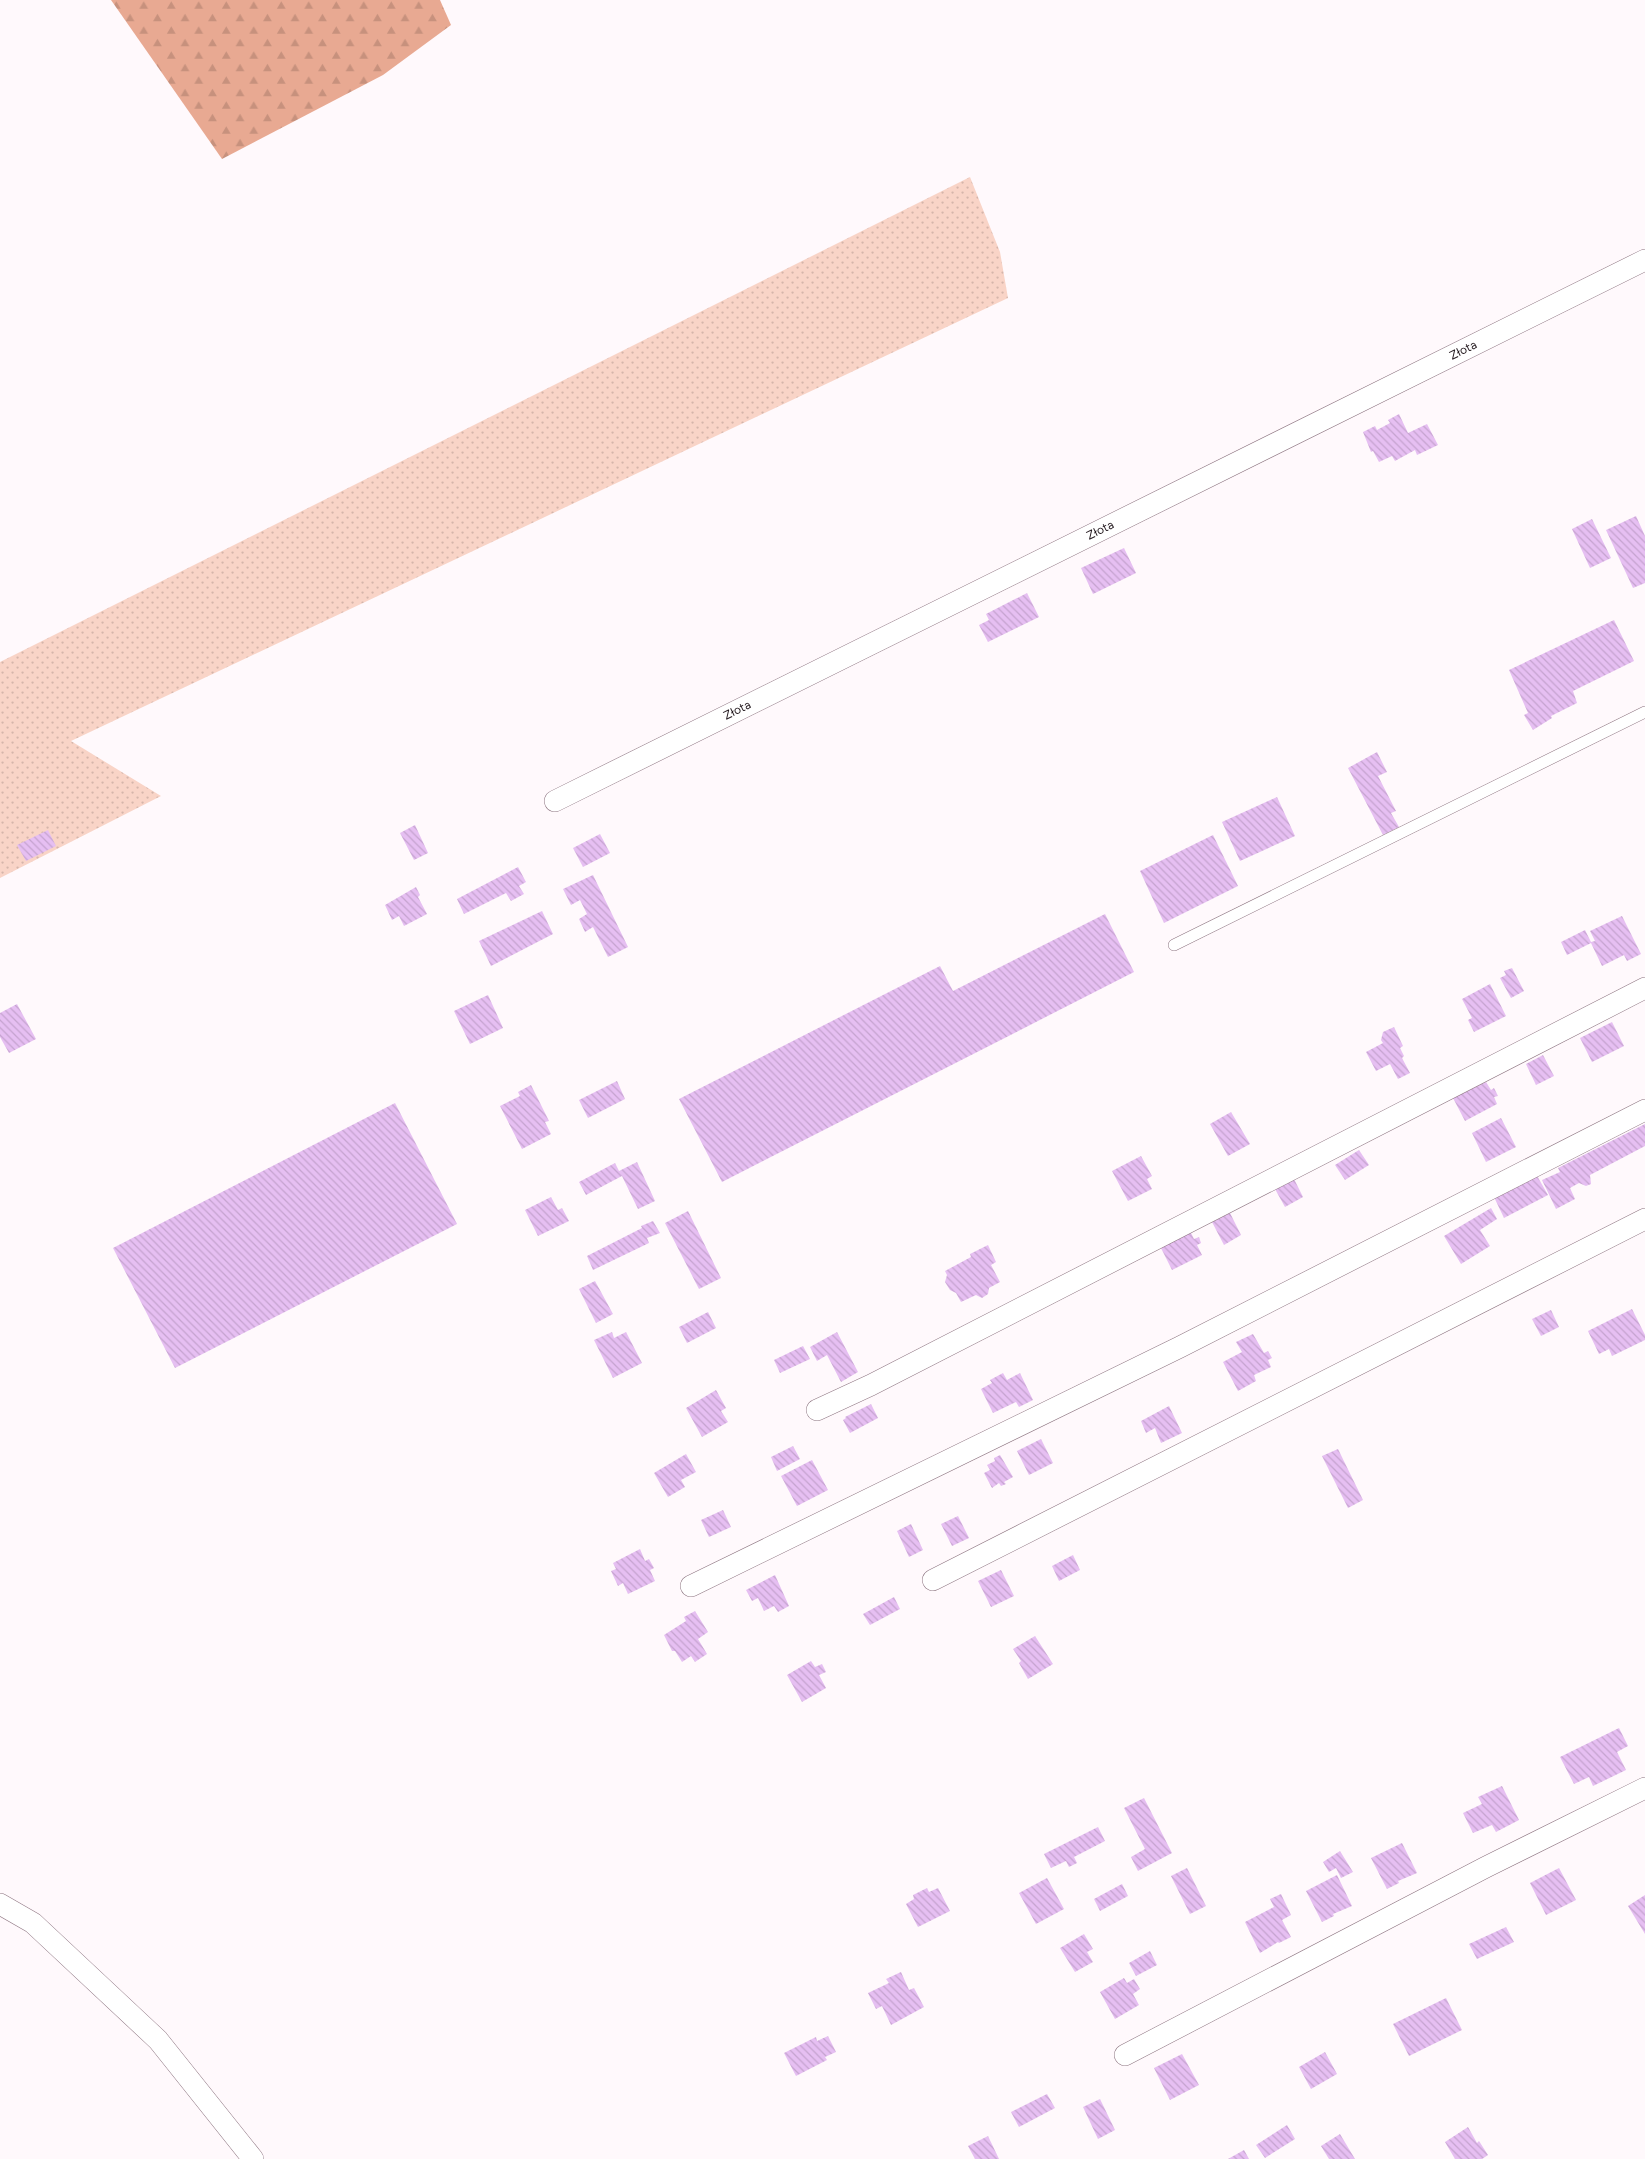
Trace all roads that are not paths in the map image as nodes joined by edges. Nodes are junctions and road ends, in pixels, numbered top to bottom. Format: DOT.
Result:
graph roads {
  1 [pos="1645,260"];
  2 [pos="1645,712"];
  3 [pos="555,800"];
  4 [pos="1174,945"];
  5 [pos="1645,988"];
  6 [pos="1645,1110"];
  7 [pos="1645,1219"];
  8 [pos="818,1410"];
  9 [pos="932,1580"];
  10 [pos="691,1586"];
  11 [pos="1645,1788"];
  12 [pos="0,1904"];
  13 [pos="1125,2054"];
  14 [pos="253,2159"];
  1 -- 3 [label="street, Złota"];
  2 -- 4 [label="lane"];
  5 -- 8 [label="street"];
  6 -- 10 [label="street"];
  7 -- 9 [label="street"];
  11 -- 13 [label="street"];
  12 -- 14 [label="street"];
}
